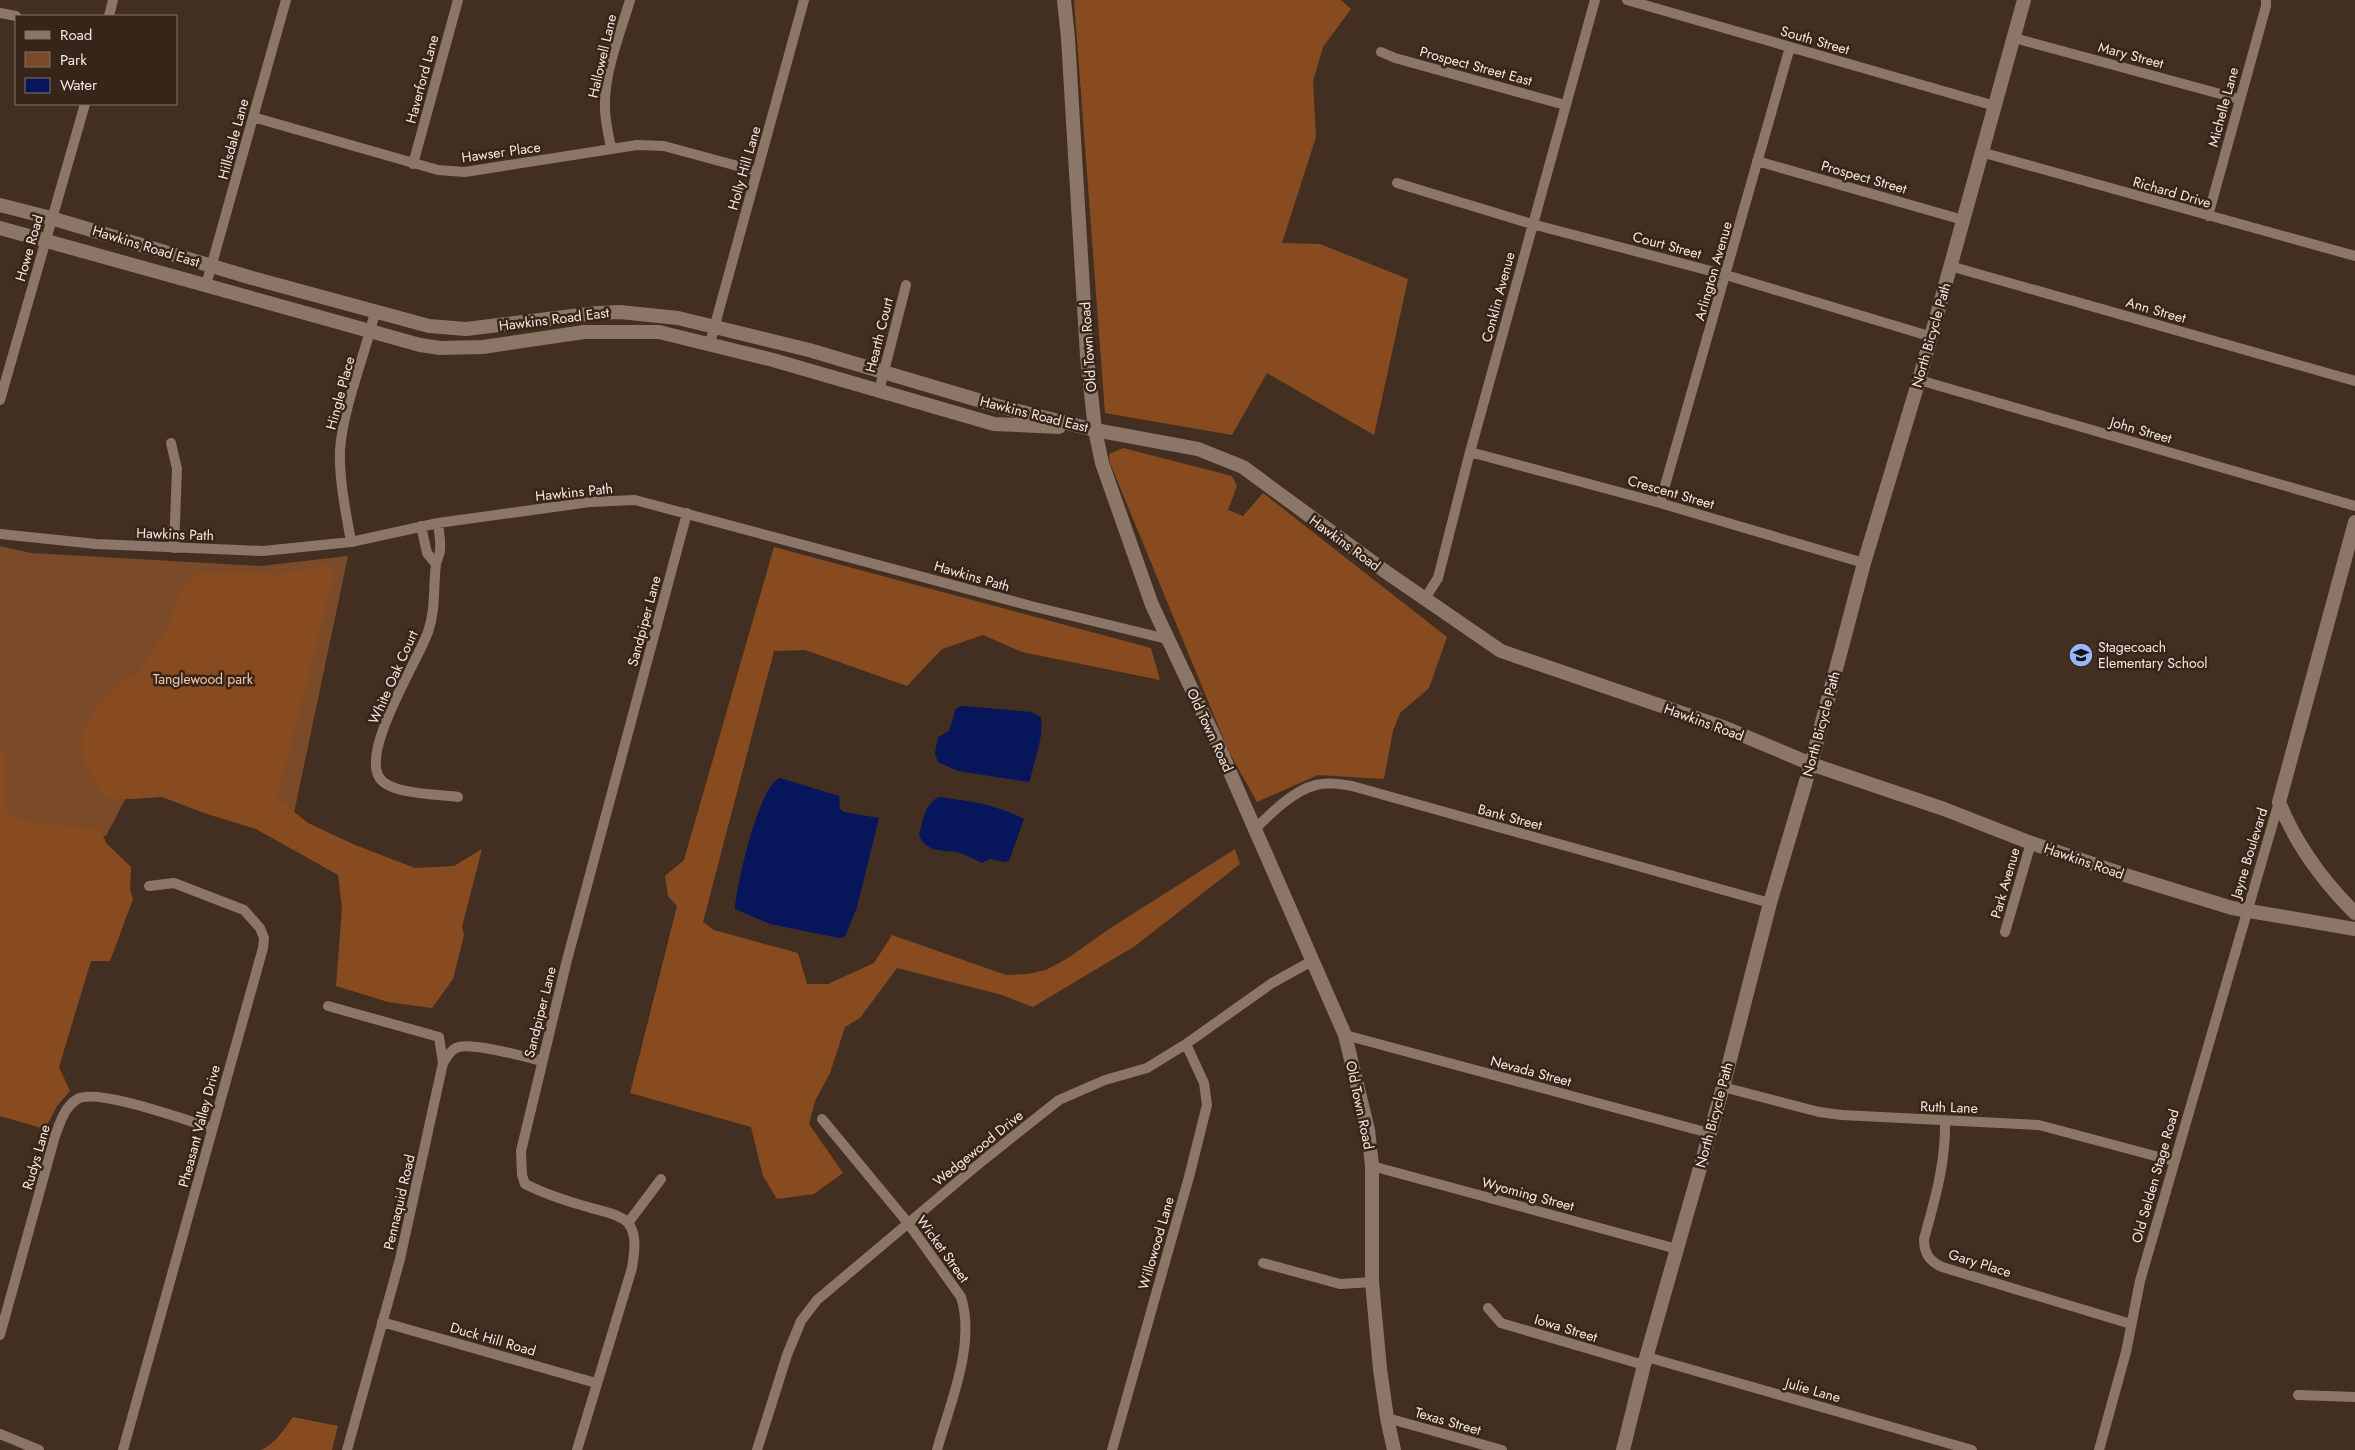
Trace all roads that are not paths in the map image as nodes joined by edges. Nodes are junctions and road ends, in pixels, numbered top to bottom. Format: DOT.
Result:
graph roads {
  1 [pos="114,0"];
  2 [pos="286,0"];
  3 [pos="458,0"];
  4 [pos="630,0"];
  5 [pos="804,0"];
  6 [pos="1064,0"];
  7 [pos="1594,0"];
  8 [pos="1627,0"];
  9 [pos="2024,0"];
  10 [pos="2266,3"];
  11 [pos="0,13"];
  12 [pos="109,15"];
  13 [pos="15,16"];
  14 [pos="2014,38"];
  15 [pos="1790,47"];
  16 [pos="1381,52"];
  17 [pos="2240,99"];
  18 [pos="1565,104"];
  19 [pos="85,105"];
  20 [pos="1995,106"];
  21 [pos="253,117"];
  22 [pos="611,148"];
  23 [pos="1981,152"];
  24 [pos="1757,161"];
  25 [pos="414,164"];
  26 [pos="756,171"];
  27 [pos="1397,183"];
  28 [pos="0,205"];
  29 [pos="2208,216"];
  30 [pos="51,218"];
  31 [pos="1963,220"];
  32 [pos="1532,224"];
  33 [pos="0,228"];
  34 [pos="46,242"];
  35 [pos="2355,256"];
  36 [pos="210,266"];
  37 [pos="1950,266"];
  38 [pos="1726,275"];
  39 [pos="206,285"];
  40 [pos="906,285"];
  41 [pos="375,312"];
  42 [pos="714,325"];
  43 [pos="370,332"];
  44 [pos="1929,336"];
  45 [pos="710,343"];
  46 [pos="883,371"];
  47 [pos="1919,380"];
  48 [pos="2355,381"];
  49 [pos="879,391"];
  50 [pos="0,400"];
  51 [pos="1095,430"];
  52 [pos="171,443"];
  53 [pos="1470,452"];
  54 [pos="1660,503"];
  55 [pos="2355,506"];
  56 [pos="687,513"];
  57 [pos="2355,522"];
  58 [pos="438,523"];
  59 [pos="421,526"];
  60 [pos="0,534"];
  61 [pos="351,542"];
  62 [pos="174,548"];
  63 [pos="1864,563"];
  64 [pos="436,564"];
  65 [pos="1424,600"];
  66 [pos="1167,639"];
  67 [pos="1811,764"];
  68 [pos="458,797"];
  69 [pos="2279,802"];
  70 [pos="1255,829"];
  71 [pos="2031,843"];
  72 [pos="149,886"];
  73 [pos="1770,903"];
  74 [pos="2246,912"];
  75 [pos="2355,913"];
  76 [pos="2355,929"];
  77 [pos="2006,932"];
  78 [pos="1312,960"];
  79 [pos="328,1006"];
  80 [pos="1345,1035"];
  81 [pos="1186,1044"];
  82 [pos="542,1061"];
  83 [pos="443,1063"];
  84 [pos="1722,1087"];
  85 [pos="822,1119"];
  86 [pos="1945,1120"];
  87 [pos="212,1128"];
  88 [pos="1709,1133"];
  89 [pos="2174,1161"];
  90 [pos="1372,1166"];
  91 [pos="661,1179"];
  92 [pos="628,1223"];
  93 [pos="908,1223"];
  94 [pos="1677,1249"];
  95 [pos="1263,1263"];
  96 [pos="1372,1282"];
  97 [pos="1488,1308"];
  98 [pos="382,1322"];
  99 [pos="2131,1324"];
  100 [pos="0,1334"];
  101 [pos="1645,1361"];
  102 [pos="596,1383"];
  103 [pos="2298,1395"];
  104 [pos="2355,1397"];
  105 [pos="1387,1418"];
  106 [pos="0,1434"];
  107 [pos="39,1450"];
  108 [pos="123,1450"];
  109 [pos="347,1450"];
  110 [pos="577,1450"];
  111 [pos="757,1450"];
  112 [pos="938,1450"];
  113 [pos="1112,1450"];
  114 [pos="1394,1450"];
  115 [pos="1502,1450"];
  116 [pos="1624,1450"];
  117 [pos="1972,1450"];
  118 [pos="2099,1450"];
  1 -- 12 [label="street"];
  2 -- 21 [label="street, Hillsdale Lane"];
  3 -- 25 [label="street, Haverford Lane"];
  4 -- 22 [label="street, Hallowell Lane"];
  5 -- 26 [label="street, Holly Hill Lane"];
  6 -- 51 [label="street, Old Town Road"];
  7 -- 18 [label="street, Conklin Avenue"];
  8 -- 15 [label="street, South Street"];
  9 -- 14 [label="street, North Bicycle Path"];
  10 -- 17 [label="street, Michelle Lane"];
  11 -- 13 [label="street"];
  14 -- 17 [label="street, Mary Street"];
  14 -- 20 [label="street, North Bicycle Path"];
  15 -- 20 [label="street, South Street"];
  15 -- 24 [label="street, Arlington Avenue"];
  16 -- 18 [label="street, Prospect Street East"];
  17 -- 29 [label="street, Michelle Lane"];
  18 -- 32 [label="street, Conklin Avenue"];
  19 -- 30 [label="street, Howe Road"];
  20 -- 23 [label="street, North Bicycle Path"];
  21 -- 25 [label="street, Hawser Place"];
  21 -- 36 [label="street, Hillsdale Lane"];
  22 -- 25 [label="street, Hawser Place"];
  22 -- 26 [label="street, Hawser Place"];
  23 -- 29 [label="street, Richard Drive"];
  23 -- 31 [label="street, North Bicycle Path"];
  24 -- 31 [label="street, Prospect Street"];
  24 -- 38 [label="street, Arlington Avenue"];
  26 -- 42 [label="street, Holly Hill Lane"];
  27 -- 32 [label="street, Court Street"];
  28 -- 30 [label="street, Hawkins Road East"];
  29 -- 35 [label="street, Richard Drive"];
  30 -- 34 [label="street, Howe Road"];
  30 -- 36 [label="street, Hawkins Road East"];
  31 -- 37 [label="street, North Bicycle Path"];
  32 -- 38 [label="street, Court Street"];
  32 -- 53 [label="street, Conklin Avenue"];
  33 -- 34 [label="street, Hawkins Road East"];
  34 -- 39 [label="street, Hawkins Road East"];
  34 -- 50 [label="street, Howe Road"];
  36 -- 39 [label="street, Hillsdale Lane"];
  36 -- 41 [label="street, Hawkins Road East"];
  37 -- 44 [label="street, North Bicycle Path"];
  37 -- 48 [label="street, Ann Street"];
  38 -- 44 [label="street, Court Street"];
  38 -- 54 [label="street, Arlington Avenue"];
  39 -- 43 [label="street, Hawkins Road East"];
  40 -- 46 [label="street, Hearth Court"];
  41 -- 42 [label="street, Hawkins Road East"];
  41 -- 43 [label="street, Hingle Place"];
  42 -- 45 [label="street, Holly Hill Lane"];
  42 -- 46 [label="street, Hawkins Road East"];
  43 -- 45 [label="street, Hawkins Road East"];
  43 -- 61 [label="street, Hingle Place"];
  44 -- 47 [label="street, North Bicycle Path"];
  45 -- 49 [label="street, Hawkins Road East"];
  46 -- 49 [label="street, Hearth Court"];
  46 -- 51 [label="street, Hawkins Road East"];
  47 -- 55 [label="street, John Street"];
  47 -- 63 [label="street, North Bicycle Path"];
  49 -- 51 [label="street, Hawkins Road East"];
  51 -- 65 [label="street, Hawkins Road"];
  51 -- 66 [label="street, Old Town Road"];
  52 -- 62 [label="street"];
  53 -- 54 [label="street, Crescent Street"];
  53 -- 65 [label="street, Conklin Avenue"];
  54 -- 63 [label="street, Crescent Street"];
  56 -- 58 [label="street, Hawkins Path"];
  56 -- 66 [label="street, Hawkins Path"];
  56 -- 82 [label="street, Sandpiper Lane"];
  57 -- 69 [label="street"];
  58 -- 59 [label="street, Hawkins Path"];
  58 -- 64 [label="street, White Oak Court"];
  59 -- 61 [label="street, Hawkins Path"];
  59 -- 64 [label="street, White Oak Court"];
  60 -- 62 [label="street, Hawkins Path"];
  61 -- 62 [label="street, Hawkins Path"];
  63 -- 67 [label="street, North Bicycle Path"];
  64 -- 68 [label="street, White Oak Court"];
  65 -- 67 [label="street, Hawkins Road"];
  66 -- 70 [label="street, Old Town Road"];
  67 -- 71 [label="street, Hawkins Road"];
  67 -- 73 [label="street, North Bicycle Path"];
  69 -- 74 [label="street, Jayne Boulevard"];
  69 -- 75 [label="street"];
  70 -- 73 [label="street, Bank Street"];
  70 -- 78 [label="street, Old Town Road"];
  71 -- 74 [label="street, Hawkins Road"];
  71 -- 77 [label="street, Park Avenue"];
  72 -- 87 [label="street, Pheasant Valley Drive"];
  73 -- 84 [label="street, North Bicycle Path"];
  74 -- 76 [label="street, Hawkins Road"];
  74 -- 89 [label="street, Old Selden Stage Road"];
  78 -- 80 [label="street, Old Town Road"];
  78 -- 81 [label="street, Wedgewood Drive"];
  79 -- 83 [label="street"];
  80 -- 88 [label="street, Nevada Street"];
  80 -- 90 [label="street, Old Town Road"];
  81 -- 93 [label="street, Wedgewood Drive"];
  81 -- 113 [label="street, Willowood Lane"];
  82 -- 83 [label="street"];
  82 -- 92 [label="street, Sandpiper Lane"];
  83 -- 98 [label="street, Pennaquid Road"];
  84 -- 86 [label="street, Ruth Lane"];
  84 -- 88 [label="street, North Bicycle Path"];
  85 -- 93 [label="street, Wicket Street"];
  86 -- 89 [label="street, Ruth Lane"];
  86 -- 99 [label="street, Gary Place"];
  87 -- 100 [label="street, Rudys Lane"];
  87 -- 108 [label="street, Pheasant Valley Drive"];
  88 -- 94 [label="street, North Bicycle Path"];
  89 -- 99 [label="street, Old Selden Stage Road"];
  90 -- 94 [label="street, Wyoming Street"];
  90 -- 96 [label="street, Old Town Road"];
  91 -- 92 [label="street"];
  92 -- 102 [label="street"];
  93 -- 111 [label="street, Wedgewood Drive"];
  93 -- 112 [label="street, Wicket Street"];
  94 -- 101 [label="street, North Bicycle Path"];
  95 -- 96 [label="street"];
  96 -- 105 [label="street, Old Town Road"];
  97 -- 101 [label="street, Iowa Street"];
  98 -- 102 [label="street, Duck Hill Road"];
  98 -- 109 [label="street, Pennaquid Road"];
  99 -- 118 [label="street, Old Selden Stage Road"];
  101 -- 116 [label="street, North Bicycle Path"];
  101 -- 117 [label="street, Julie Lane"];
  102 -- 110 [label="street"];
  103 -- 104 [label="street"];
  105 -- 114 [label="street, Old Town Road"];
  105 -- 115 [label="street, Texas Street"];
  106 -- 107 [label="street"];
}
